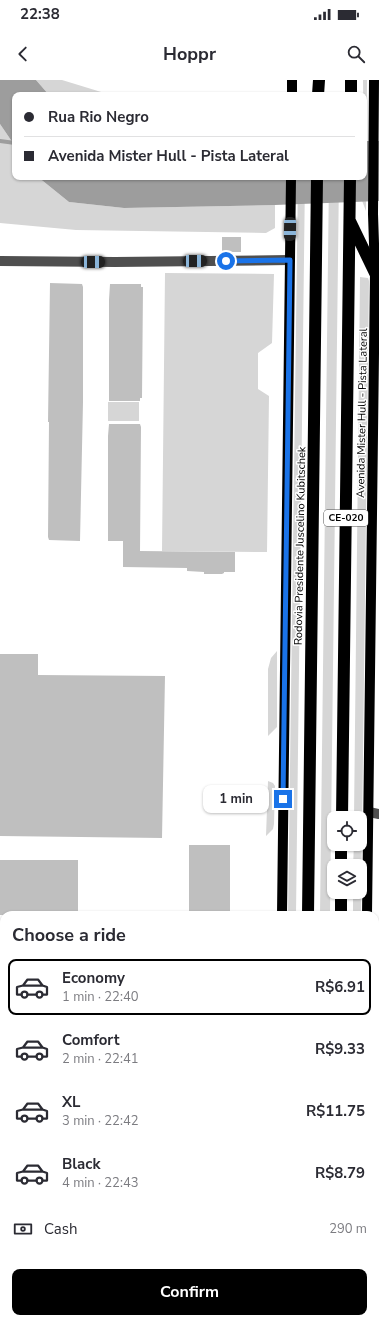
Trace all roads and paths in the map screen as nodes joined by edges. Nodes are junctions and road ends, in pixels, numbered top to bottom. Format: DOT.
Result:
graph roads {
  1 [pos="292,80"];
  2 [pos="318,80"];
  3 [pos="351,80"];
  4 [pos="374,80"];
  5 [pos="292,92"];
  6 [pos="318,92"];
  7 [pos="351,92"];
  8 [pos="291,180"];
  9 [pos="318,180"];
  10 [pos="350,180"];
  11 [pos="349,218"];
  12 [pos="290,260"];
  13 [pos="0,261"];
  14 [pos="375,273"];
  15 [pos="376,605"];
  16 [pos="342,811"];
  17 [pos="374,813"];
  18 [pos="341,899"];
  19 [pos="282,911"];
  20 [pos="308,911"];
  21 [pos="341,911"];
  22 [pos="367,911"];
  1 -- 5 [label="main road"];
  2 -- 6 [label="highway"];
  3 -- 7 [label="highway"];
  4 -- 14 [label="main road, Avenida Mister Hull - Pista Lateral"];
  8 -- 12 [label="main road"];
  9 -- 20 [label="highway, Rodovia Presidente Juscelino Kubitschek / CE-020"];
  10 -- 11 [label="highway, CE-020"];
  11 -- 14 [label="highway"];
  11 -- 16 [label="highway, CE-020"];
  12 -- 13 [label="street"];
  12 -- 19 [label="main road"];
  14 -- 15 [label="main road, Avenida Mister Hull - Pista Lateral"];
  15 -- 17 [label="main road, Avenida Mister Hull - Pista Lateral"];
  17 -- 22 [label="main road, Avenida Mister Hull - Pista Lateral"];
  18 -- 21 [label="highway"];
}
